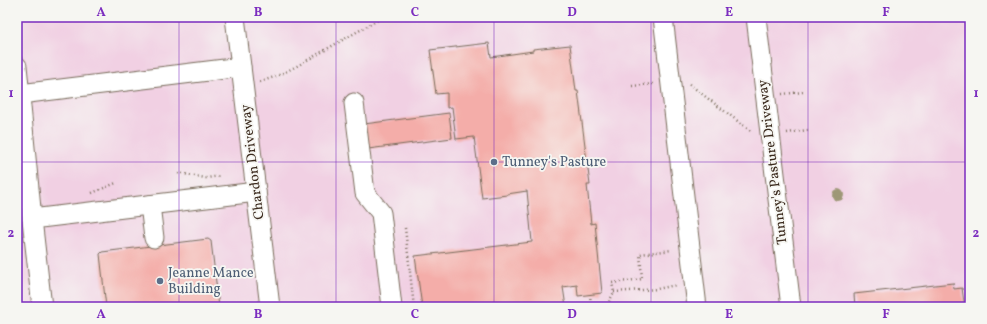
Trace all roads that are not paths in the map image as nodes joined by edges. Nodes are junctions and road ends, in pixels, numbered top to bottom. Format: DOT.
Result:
graph roads {
  1 [pos="663,17"];
  2 [pos="756,17"];
  3 [pos="241,19"];
  4 [pos="17,66"];
  5 [pos="241,67"];
  6 [pos="20,94"];
  7 [pos="354,103"];
  8 [pos="256,192"];
  9 [pos="150,205"];
  10 [pos="32,219"];
  11 [pos="154,238"];
  12 [pos="42,307"];
  13 [pos="270,307"];
  14 [pos="392,307"];
  15 [pos="697,307"];
  16 [pos="791,307"];
  1 -- 15 [label="street"];
  2 -- 16 [label="street, Tunney's Pasture Driveway"];
  3 -- 5 [label="street, Chardon Driveway"];
  4 -- 6 [label="street"];
  5 -- 6 [label="street"];
  5 -- 8 [label="street, Chardon Driveway"];
  6 -- 10 [label="street"];
  7 -- 14 [label="street"];
  8 -- 9 [label="street"];
  8 -- 13 [label="street, Chardon Driveway"];
  9 -- 10 [label="street"];
  9 -- 11 [label="street"];
  10 -- 12 [label="street"];
}
